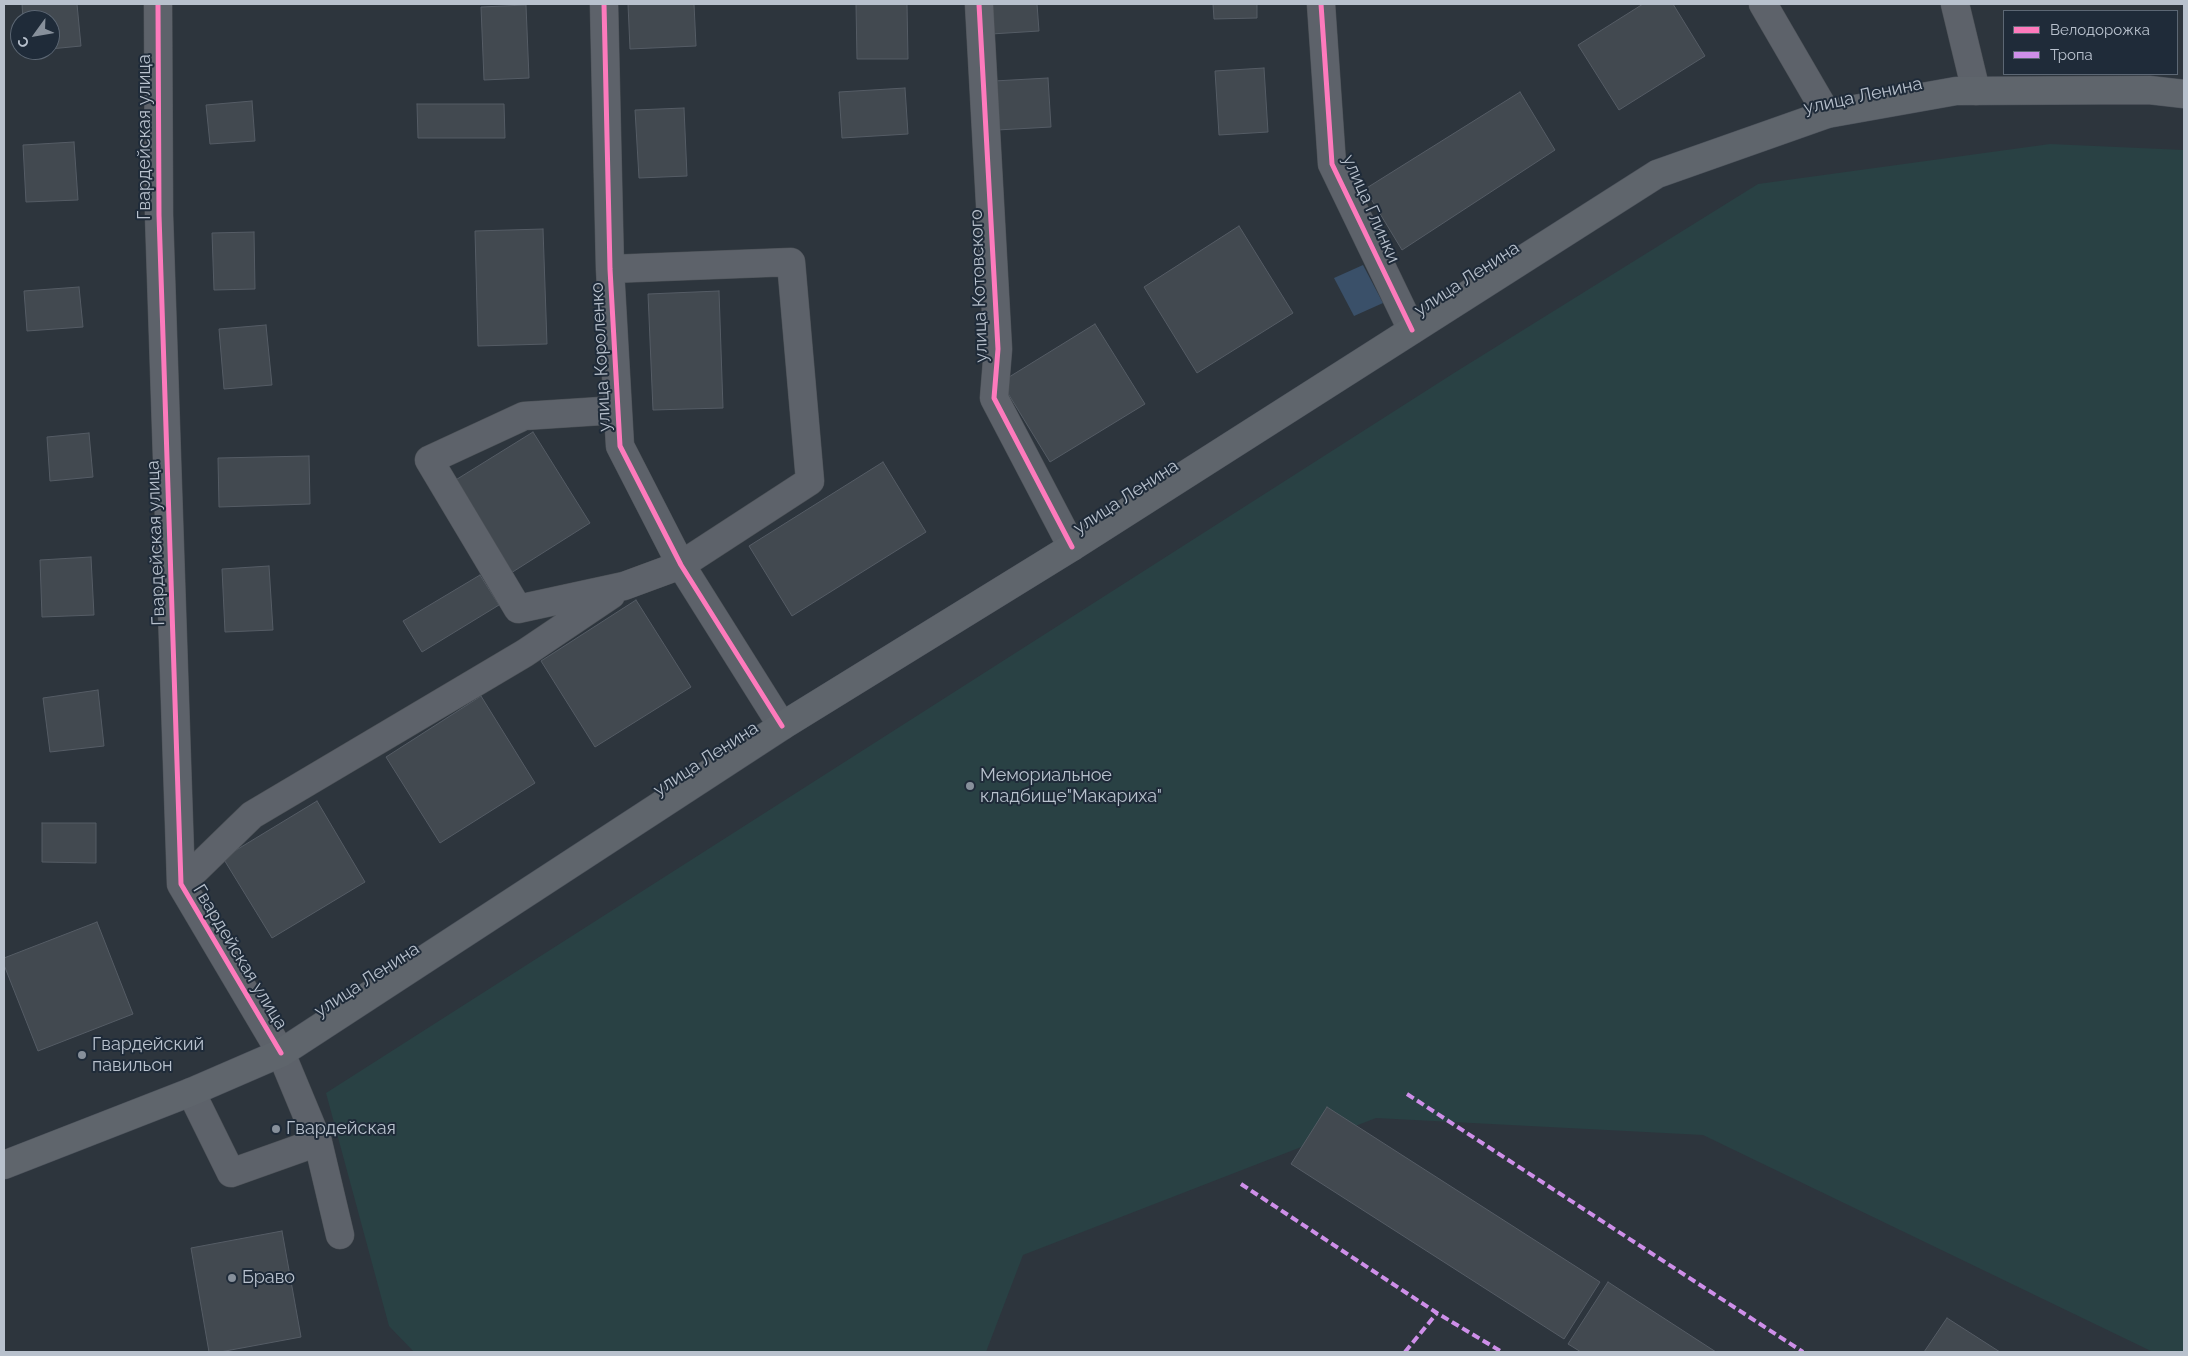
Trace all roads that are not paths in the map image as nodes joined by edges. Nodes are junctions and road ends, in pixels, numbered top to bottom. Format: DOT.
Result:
graph roads {
  1 [pos="158,4"];
  2 [pos="604,4"];
  3 [pos="979,4"];
  4 [pos="1321,4"];
  5 [pos="1763,4"];
  6 [pos="1955,4"];
  7 [pos="1976,91"];
  8 [pos="2184,94"];
  9 [pos="1827,114"];
  10 [pos="610,269"];
  11 [pos="1412,330"];
  12 [pos="617,410"];
  13 [pos="1072,547"];
  14 [pos="681,565"];
  15 [pos="624,586"];
  16 [pos="782,726"];
  17 [pos="181,884"];
  18 [pos="282,1052"];
  19 [pos="191,1092"];
  20 [pos="318,1142"];
  21 [pos="4,1165"];
  22 [pos="340,1235"];
  1 -- 17 [label="street, Гвардейская улица"];
  2 -- 10 [label="street, улица Короленко"];
  3 -- 13 [label="street, улица Котовского"];
  4 -- 11 [label="street, улица Глинки"];
  5 -- 9 [label="street"];
  6 -- 7 [label="street"];
  7 -- 8 [label="main road, улица Ленина"];
  7 -- 9 [label="main road, улица Ленина"];
  9 -- 11 [label="main road, улица Ленина"];
  10 -- 12 [label="street, улица Короленко"];
  10 -- 14 [label="street"];
  11 -- 13 [label="main road, улица Ленина"];
  12 -- 14 [label="street, улица Короленко"];
  12 -- 15 [label="street"];
  13 -- 16 [label="main road, улица Ленина"];
  14 -- 15 [label="street"];
  14 -- 16 [label="street, улица Короленко"];
  15 -- 17 [label="street"];
  16 -- 18 [label="main road, улица Ленина"];
  17 -- 18 [label="street, Гвардейская улица"];
  18 -- 19 [label="main road, улица Ленина"];
  18 -- 20 [label="street, Гвардейская улица"];
  19 -- 20 [label="street"];
  19 -- 21 [label="main road, улица Ленина"];
  20 -- 22 [label="street, Гвардейская улица"];
}
